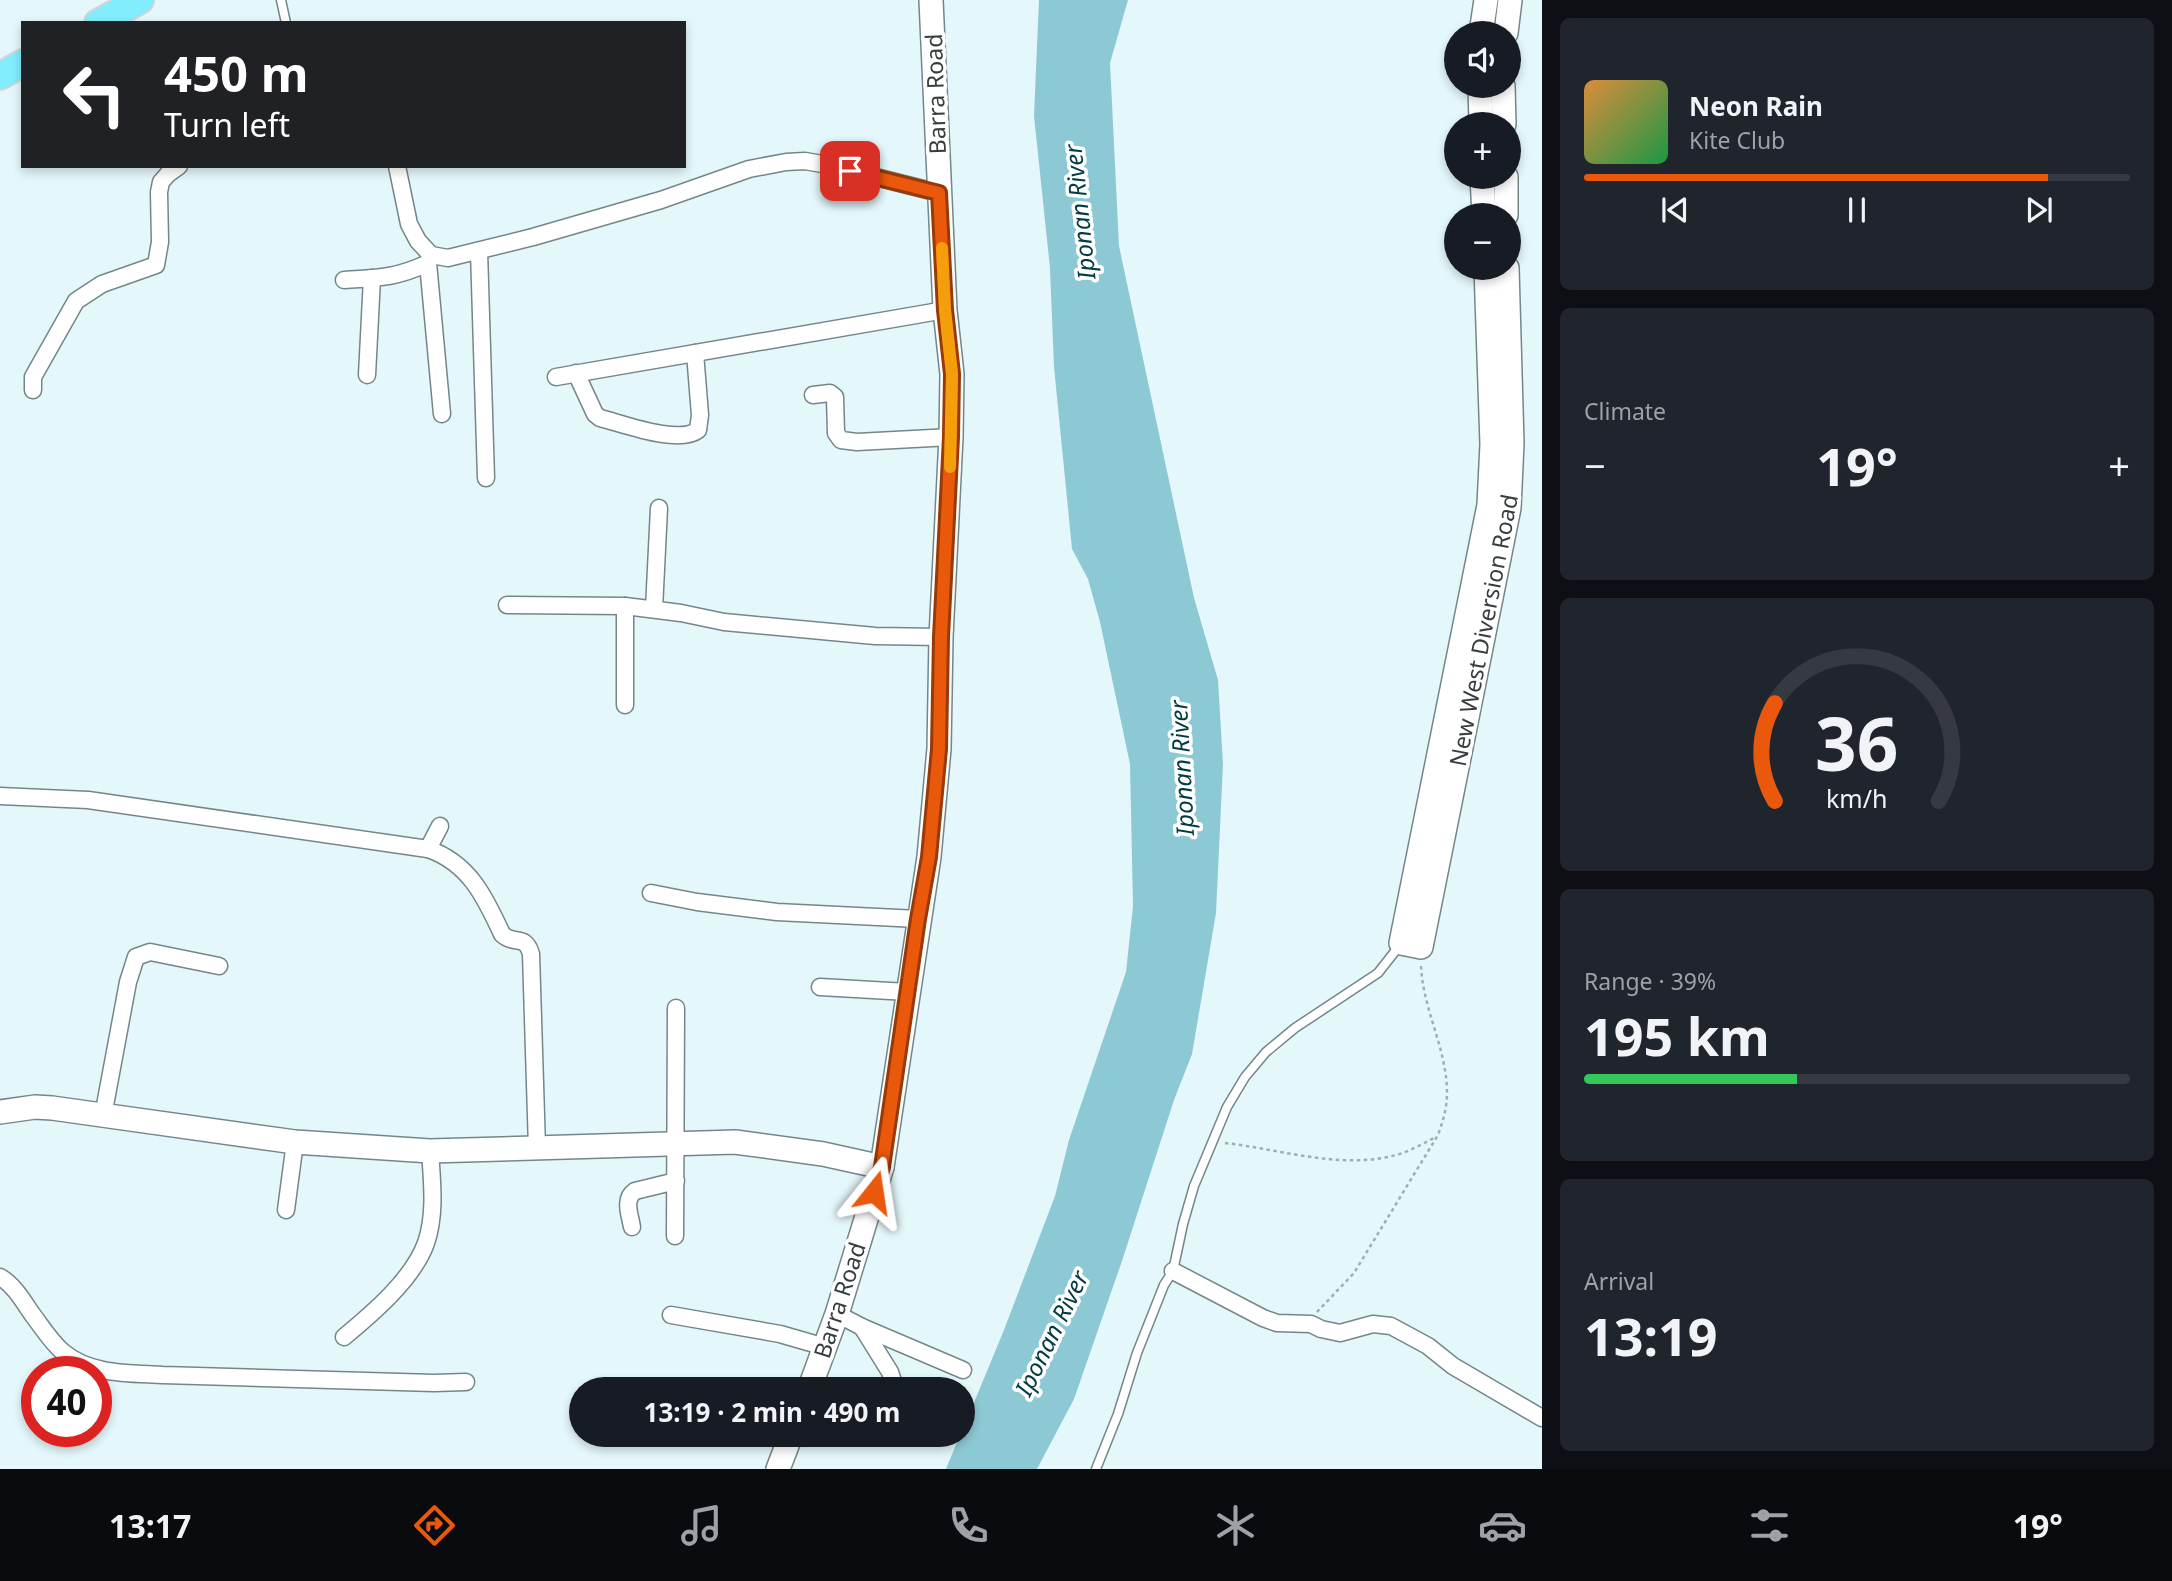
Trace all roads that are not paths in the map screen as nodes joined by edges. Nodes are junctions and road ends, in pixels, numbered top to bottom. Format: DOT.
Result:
graph roads {
  1 [pos="140,0"];
  2 [pos="281,0"];
  3 [pos="931,0"];
  4 [pos="1486,0"];
  5 [pos="1510,0"];
  6 [pos="109,15"];
  7 [pos="286,21"];
  8 [pos="1483,21"];
  9 [pos="1507,21"];
  10 [pos="21,64"];
  11 [pos="0,76"];
  12 [pos="177,168"];
  13 [pos="397,168"];
  14 [pos="939,193"];
  15 [pos="479,251"];
  16 [pos="429,259"];
  17 [pos="372,278"];
  18 [pos="344,280"];
  19 [pos="1486,280"];
  20 [pos="1507,280"];
  21 [pos="945,310"];
  22 [pos="695,353"];
  23 [pos="576,373"];
  24 [pos="367,375"];
  25 [pos="556,377"];
  26 [pos="33,390"];
  27 [pos="813,395"];
  28 [pos="442,414"];
  29 [pos="951,437"];
  30 [pos="485,478"];
  31 [pos="659,508"];
  32 [pos="506,604"];
  33 [pos="625,606"];
  34 [pos="654,609"];
  35 [pos="941,637"];
  36 [pos="625,705"];
  37 [pos="0,796"];
  38 [pos="440,825"];
  39 [pos="428,849"];
  40 [pos="651,893"];
  41 [pos="918,919"];
  42 [pos="1411,945"];
  43 [pos="219,966"];
  44 [pos="820,986"];
  45 [pos="908,992"];
  46 [pos="677,1008"];
  47 [pos="0,1112"];
  48 [pos="103,1116"];
  49 [pos="295,1142"];
  50 [pos="677,1142"];
  51 [pos="537,1148"];
  52 [pos="430,1151"];
  53 [pos="882,1167"];
  54 [pos="676,1181"];
  55 [pos="286,1210"];
  56 [pos="632,1227"];
  57 [pos="675,1236"];
  58 [pos="1173,1271"];
  59 [pos="0,1277"];
  60 [pos="837,1314"];
  61 [pos="671,1315"];
  62 [pos="862,1328"];
  63 [pos="344,1337"];
  64 [pos="825,1347"];
  65 [pos="963,1370"];
  66 [pos="814,1377"];
  67 [pos="892,1377"];
  68 [pos="466,1382"];
  69 [pos="1542,1418"];
  70 [pos="786,1447"];
  71 [pos="778,1469"];
  72 [pos="1096,1469"];
  1 -- 6 [label="main road"];
  2 -- 7 [label="lane"];
  3 -- 14 [label="street, Barra Road"];
  4 -- 8 [label="street"];
  5 -- 9 [label="street"];
  10 -- 11 [label="main road"];
  12 -- 26 [label="street"];
  13 -- 16 [label="street"];
  14 -- 15 [label="street"];
  14 -- 21 [label="street, Barra Road"];
  15 -- 16 [label="street"];
  15 -- 30 [label="street"];
  16 -- 17 [label="street"];
  16 -- 28 [label="street"];
  17 -- 18 [label="street"];
  17 -- 24 [label="street"];
  19 -- 42 [label="street, New West Diversion Road"];
  20 -- 42 [label="street, New West Diversion Road"];
  21 -- 22 [label="street"];
  21 -- 29 [label="street, Barra Road"];
  22 -- 23 [label="street"];
  22 -- 23 [label="street"];
  23 -- 25 [label="street"];
  27 -- 29 [label="street"];
  29 -- 35 [label="street, Barra Road"];
  31 -- 34 [label="street"];
  32 -- 33 [label="street"];
  33 -- 34 [label="street"];
  33 -- 36 [label="street"];
  34 -- 35 [label="street"];
  35 -- 41 [label="street, Barra Road"];
  37 -- 39 [label="street"];
  38 -- 39 [label="street"];
  39 -- 51 [label="street"];
  40 -- 41 [label="street"];
  41 -- 45 [label="street, Barra Road"];
  42 -- 58 [label="lane"];
  43 -- 48 [label="street"];
  44 -- 45 [label="street"];
  45 -- 53 [label="street, Barra Road"];
  46 -- 50 [label="street"];
  47 -- 48 [label="street"];
  48 -- 49 [label="street"];
  49 -- 52 [label="street"];
  49 -- 55 [label="street"];
  50 -- 51 [label="street"];
  50 -- 53 [label="street"];
  50 -- 54 [label="street"];
  51 -- 52 [label="street"];
  52 -- 63 [label="street"];
  53 -- 60 [label="street, Barra Road"];
  54 -- 56 [label="street"];
  54 -- 57 [label="street"];
  58 -- 69 [label="street"];
  58 -- 72 [label="lane"];
  59 -- 68 [label="street"];
  60 -- 62 [label="street"];
  60 -- 64 [label="street, Barra Road"];
  61 -- 64 [label="street"];
  62 -- 65 [label="street"];
  62 -- 67 [label="street"];
  64 -- 66 [label="street, Barra Road"];
  70 -- 71 [label="street"];
}
